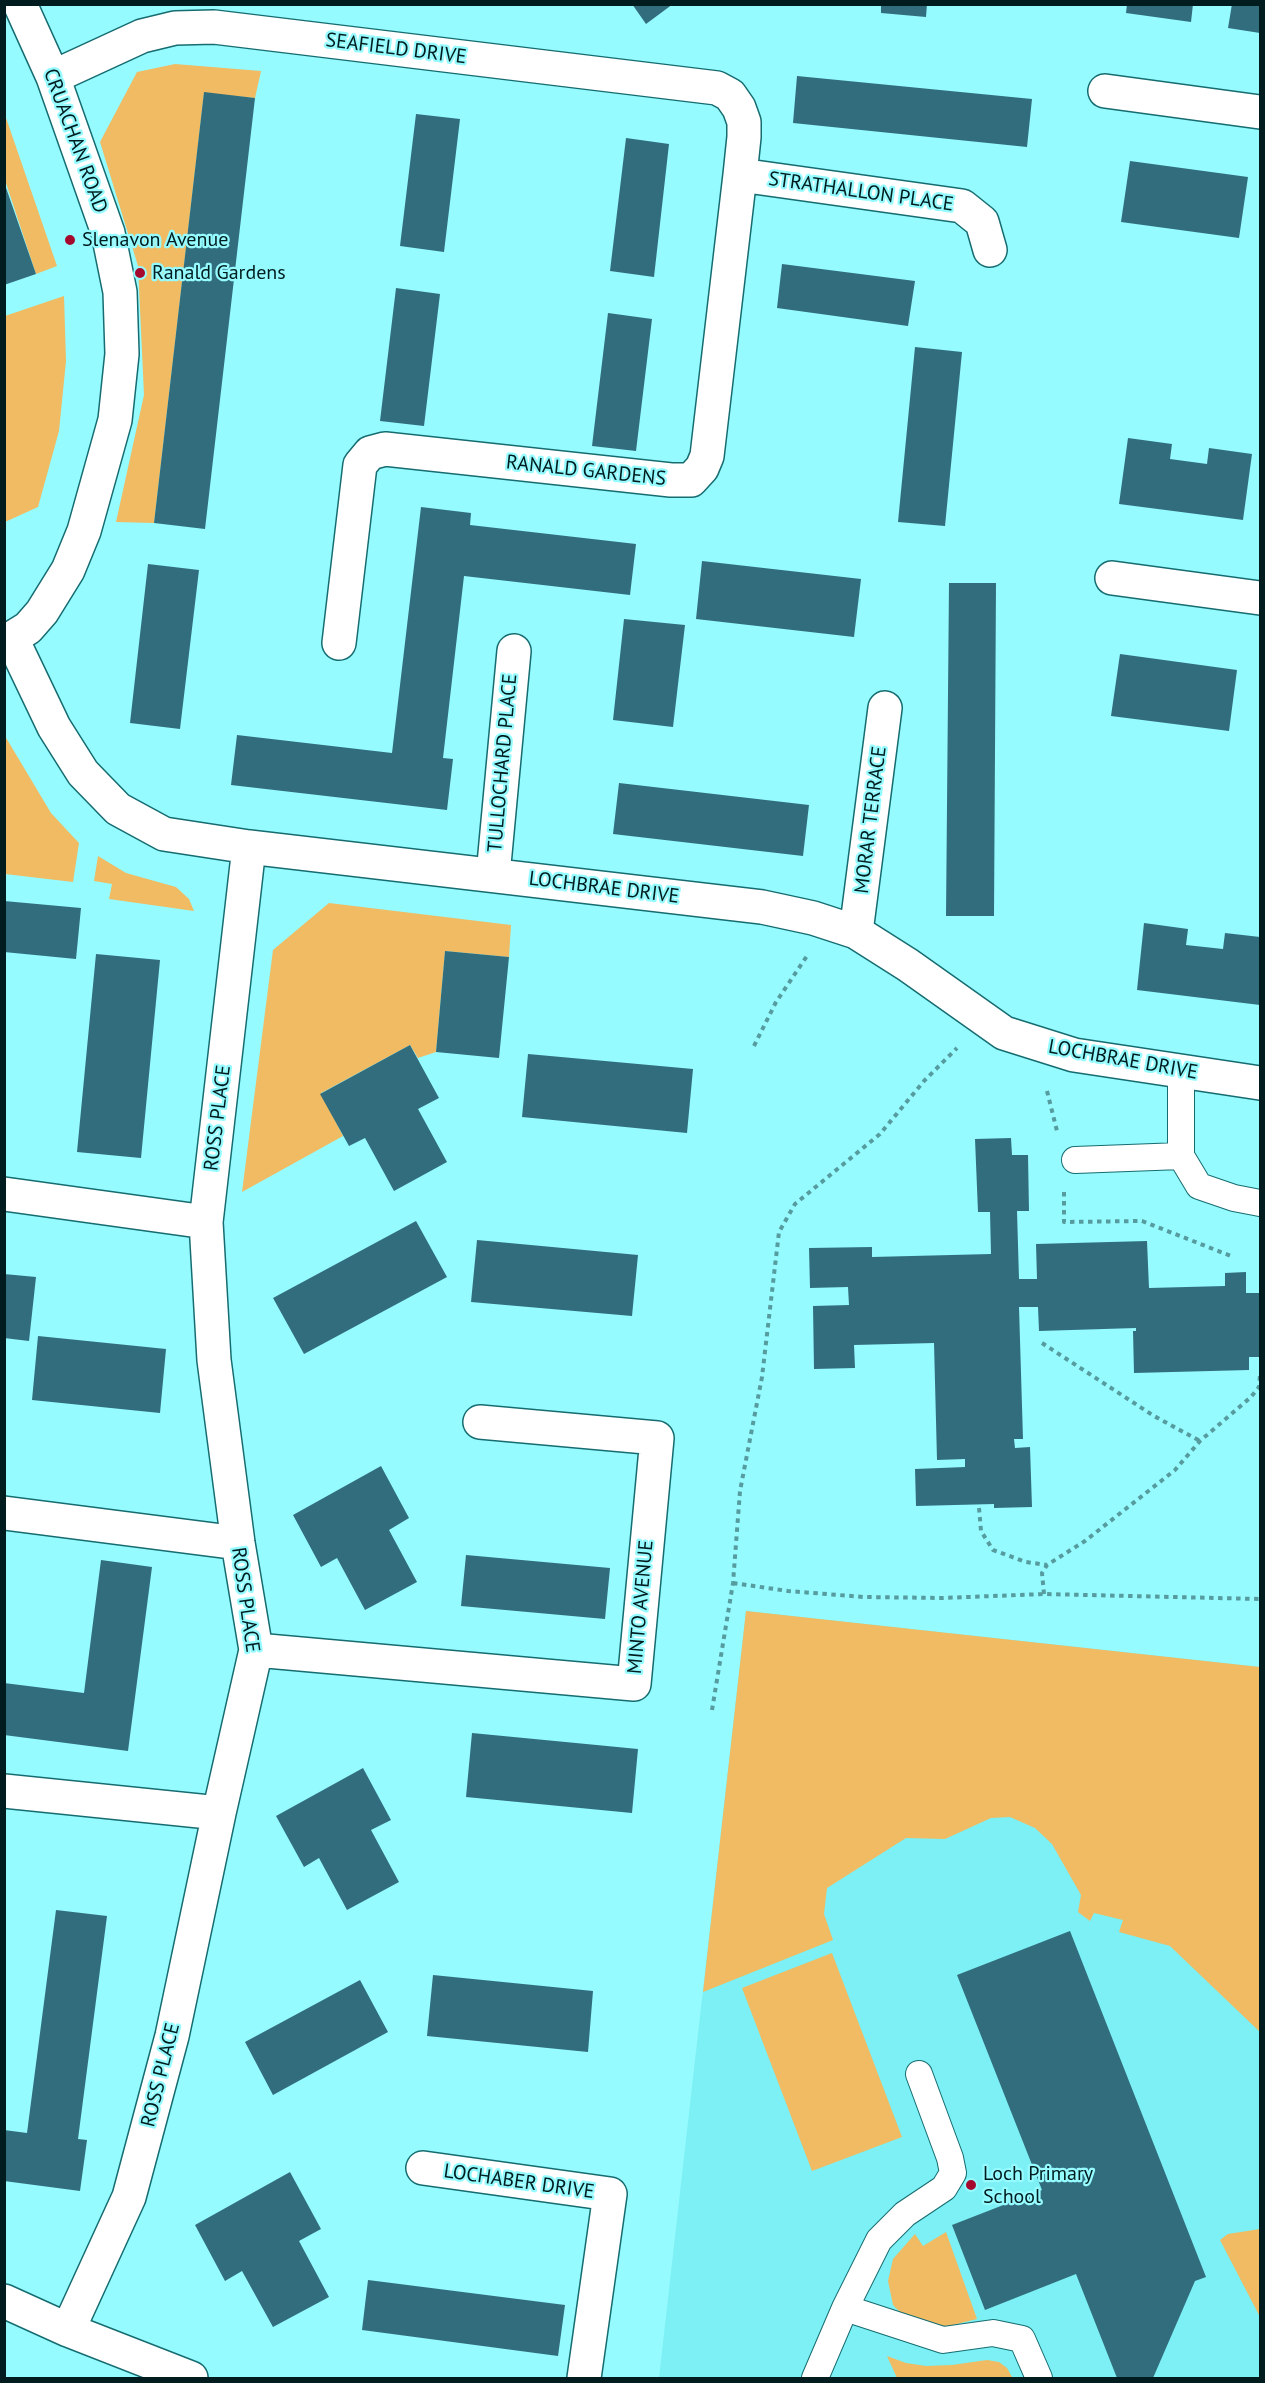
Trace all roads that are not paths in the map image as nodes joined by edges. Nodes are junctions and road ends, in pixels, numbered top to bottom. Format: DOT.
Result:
graph roads {
  1 [pos="20,4"];
  2 [pos="53,77"];
  3 [pos="1106,91"];
  4 [pos="739,108"];
  5 [pos="1260,112"];
  6 [pos="741,175"];
  7 [pos="990,250"];
  8 [pos="1113,578"];
  9 [pos="1260,598"];
  10 [pos="8,641"];
  11 [pos="339,643"];
  12 [pos="514,651"];
  13 [pos="885,708"];
  14 [pos="249,847"];
  15 [pos="493,875"];
  16 [pos="856,932"];
  17 [pos="1181,1071"];
  18 [pos="1260,1083"];
  19 [pos="1181,1156"];
  20 [pos="1075,1160"];
  21 [pos="4,1194"];
  22 [pos="1260,1203"];
  23 [pos="206,1222"];
  24 [pos="480,1422"];
  25 [pos="4,1513"];
  26 [pos="238,1543"];
  27 [pos="256,1650"];
  28 [pos="4,1791"];
  29 [pos="219,1813"];
  30 [pos="918,2074"];
  31 [pos="423,2168"];
  32 [pos="4,2301"];
  33 [pos="845,2308"];
  34 [pos="68,2330"];
  35 [pos="191,2379"];
  36 [pos="584,2379"];
  37 [pos="814,2379"];
  38 [pos="1039,2379"];
  1 -- 2 [label="street, CRUACHAN ROAD"];
  2 -- 4 [label="street, SEAFIELD DRIVE"];
  2 -- 10 [label="street, CRUACHAN ROAD"];
  3 -- 5 [label="street"];
  4 -- 6 [label="street, RANALD GARDENS"];
  6 -- 7 [label="street, STRATHALLON PLACE"];
  6 -- 11 [label="street, RANALD GARDENS"];
  8 -- 9 [label="street"];
  10 -- 14 [label="street, LOCHBRAE DRIVE"];
  12 -- 15 [label="street, TULLOCHARD PLACE"];
  13 -- 16 [label="street, MORAR TERRACE"];
  14 -- 15 [label="street, LOCHBRAE DRIVE"];
  14 -- 23 [label="street, ROSS PLACE"];
  15 -- 16 [label="street, LOCHBRAE DRIVE"];
  16 -- 17 [label="street, LOCHBRAE DRIVE"];
  17 -- 18 [label="street, LOCHBRAE DRIVE"];
  17 -- 19 [label="lane"];
  19 -- 20 [label="lane"];
  19 -- 22 [label="lane"];
  21 -- 23 [label="street"];
  23 -- 26 [label="street, ROSS PLACE"];
  24 -- 27 [label="street, MINTO AVENUE"];
  25 -- 26 [label="street"];
  26 -- 27 [label="street, ROSS PLACE"];
  27 -- 29 [label="street, ROSS PLACE"];
  28 -- 29 [label="street"];
  29 -- 34 [label="street, ROSS PLACE"];
  30 -- 33 [label="lane"];
  31 -- 36 [label="street, LOCHABER DRIVE"];
  32 -- 34 [label="street"];
  33 -- 37 [label="lane"];
  33 -- 38 [label="lane"];
  34 -- 35 [label="street"];
}
